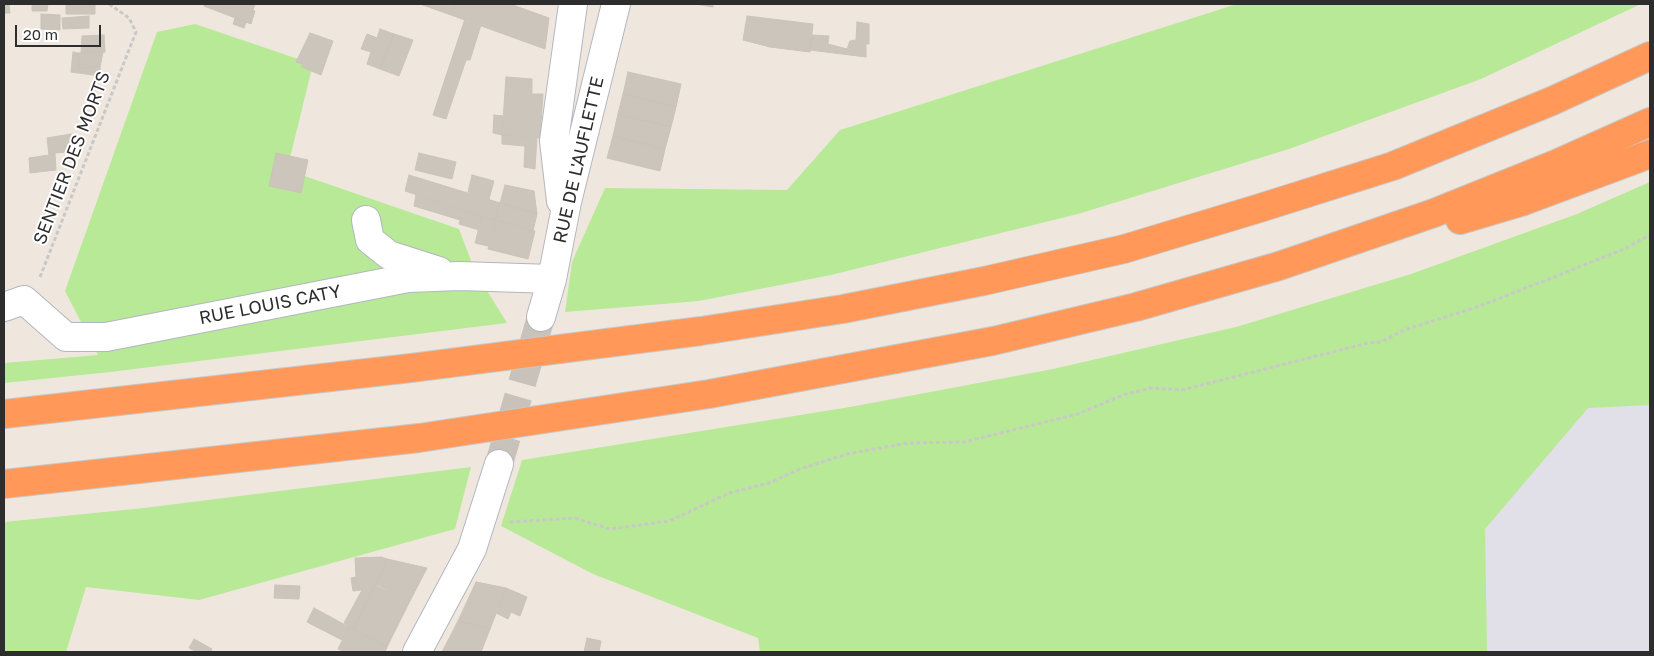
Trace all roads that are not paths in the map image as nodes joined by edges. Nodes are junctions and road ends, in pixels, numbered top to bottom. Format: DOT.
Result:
graph roads {
  1 [pos="573,4"];
  2 [pos="616,4"];
  3 [pos="1650,56"];
  4 [pos="1650,122"];
  5 [pos="1650,154"];
  6 [pos="366,220"];
  7 [pos="564,221"];
  8 [pos="1279,266"];
  9 [pos="460,276"];
  10 [pos="552,278"];
  11 [pos="14,304"];
  12 [pos="541,317"];
  13 [pos="4,414"];
  14 [pos="499,464"];
  15 [pos="4,484"];
  16 [pos="417,652"];
  1 -- 7 [label="street"];
  2 -- 7 [label="street, RUE DE L'AUFLETTE"];
  3 -- 13 [label="highway"];
  4 -- 8 [label="highway"];
  5 -- 8 [label="highway"];
  6 -- 9 [label="street"];
  7 -- 10 [label="street, RUE DE L'AUFLETTE"];
  8 -- 15 [label="highway"];
  9 -- 10 [label="street, RUE LOUIS CATY"];
  9 -- 11 [label="street, RUE LOUIS CATY"];
  10 -- 12 [label="street, RUE DE L'AUFLETTE"];
  14 -- 16 [label="street"];
}
